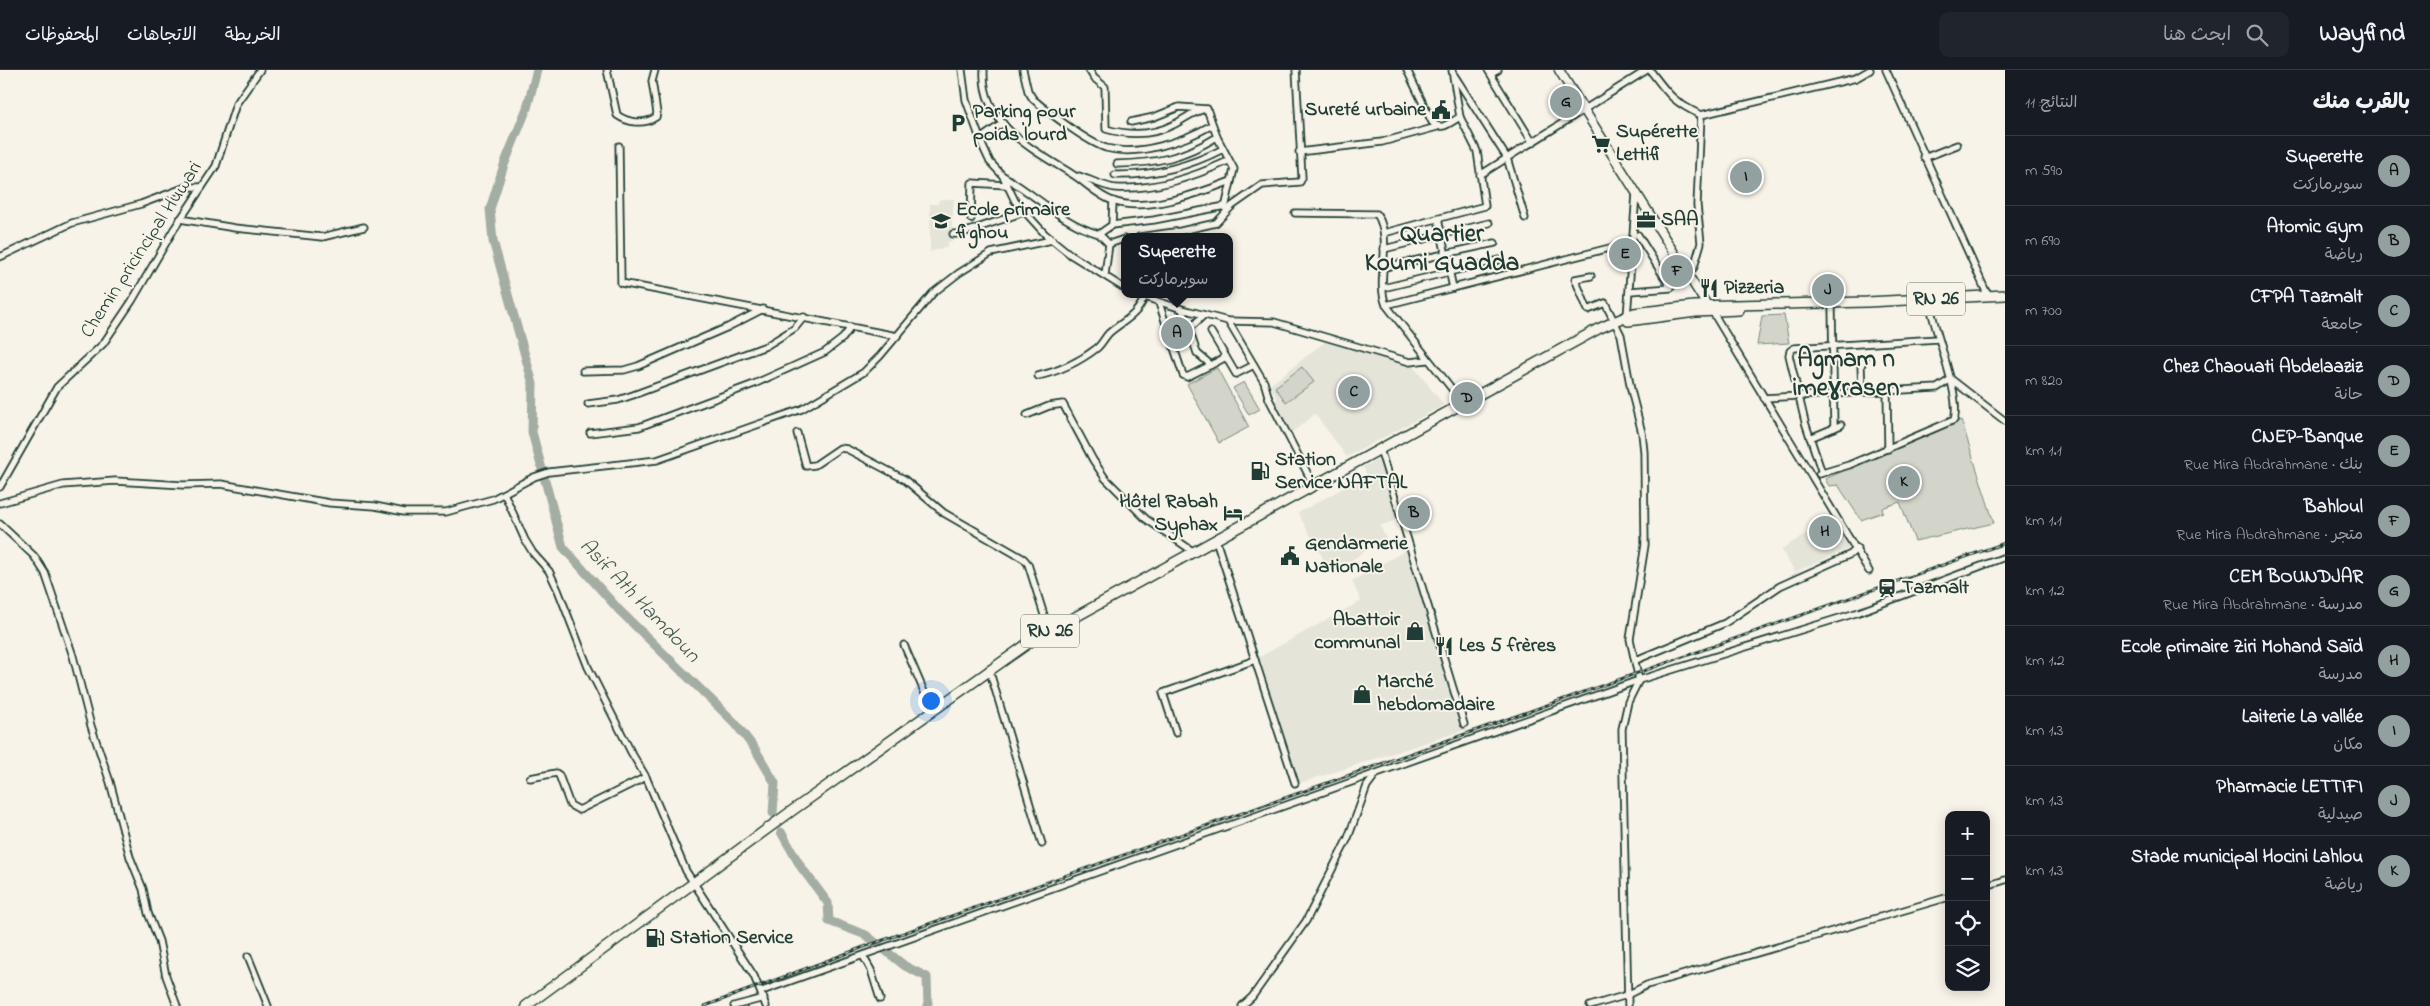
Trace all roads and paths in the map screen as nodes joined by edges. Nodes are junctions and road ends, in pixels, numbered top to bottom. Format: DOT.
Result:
graph roads {
  1 [pos="260,70"];
  2 [pos="607,70"];
  3 [pos="655,70"];
  4 [pos="962,70"];
  5 [pos="984,70"];
  6 [pos="1023,70"];
  7 [pos="1089,70"];
  8 [pos="1296,70"];
  9 [pos="1407,70"];
  10 [pos="1414,70"];
  11 [pos="1498,70"];
  12 [pos="1559,70"];
  13 [pos="1648,70"];
  14 [pos="1870,70"];
  15 [pos="1886,70"];
  16 [pos="1452,72"];
  17 [pos="1489,72"];
  18 [pos="1414,83"];
  19 [pos="1207,109"];
  20 [pos="1584,110"];
  21 [pos="1701,115"];
  22 [pos="1460,117"];
  23 [pos="1131,122"];
  24 [pos="1003,123"];
  25 [pos="1212,125"];
  26 [pos="1437,127"];
  27 [pos="1217,137"];
  28 [pos="980,139"];
  29 [pos="1533,143"];
  30 [pos="1957,145"];
  31 [pos="619,146"];
  32 [pos="1223,150"];
  33 [pos="1298,152"];
  34 [pos="1507,158"];
  35 [pos="1924,158"];
  36 [pos="1228,161"];
  37 [pos="1117,164"];
  38 [pos="1073,174"];
  39 [pos="1115,175"];
  40 [pos="1480,175"];
  41 [pos="1003,176"];
  42 [pos="1230,180"];
  43 [pos="1006,185"];
  44 [pos="202,187"];
  45 [pos="1636,193"];
  46 [pos="1113,201"];
  47 [pos="1225,206"];
  48 [pos="1024,212"];
  49 [pos="1295,213"];
  50 [pos="1224,215"];
  51 [pos="1525,218"];
  52 [pos="180,219"];
  53 [pos="971,219"];
  54 [pos="1438,219"];
  55 [pos="1489,223"];
  56 [pos="1112,224"];
  57 [pos="364,227"];
  58 [pos="1162,233"];
  59 [pos="1384,233"];
  60 [pos="953,234"];
  61 [pos="1099,234"];
  62 [pos="1442,235"];
  63 [pos="1638,235"];
  64 [pos="1052,240"];
  65 [pos="1121,240"];
  66 [pos="1633,242"];
  67 [pos="1495,243"];
  68 [pos="1109,244"];
  69 [pos="1384,249"];
  70 [pos="1445,254"];
  71 [pos="0,257"];
  72 [pos="1499,260"];
  73 [pos="1385,267"];
  74 [pos="1449,271"];
  75 [pos="1688,274"];
  76 [pos="1105,275"];
  77 [pos="1591,276"];
  78 [pos="1121,286"];
  79 [pos="1383,288"];
  80 [pos="1452,288"];
  81 [pos="1630,291"];
  82 [pos="2005,295"];
  83 [pos="1988,296"];
  84 [pos="1144,298"];
  85 [pos="1929,300"];
  86 [pos="1159,302"];
  87 [pos="1866,302"];
  88 [pos="1386,305"];
  89 [pos="1832,307"];
  90 [pos="1710,308"];
  91 [pos="763,309"];
  92 [pos="1182,310"];
  93 [pos="1204,315"];
  94 [pos="804,317"];
  95 [pos="1627,317"];
  96 [pos="1228,321"];
  97 [pos="1615,322"];
  98 [pos="851,326"];
  99 [pos="1189,329"];
  100 [pos="1211,332"];
  101 [pos="897,336"];
  102 [pos="1938,340"];
  103 [pos="1832,346"];
  104 [pos="1226,357"];
  105 [pos="1864,359"];
  106 [pos="1427,360"];
  107 [pos="1211,365"];
  108 [pos="1254,365"];
  109 [pos="583,371"];
  110 [pos="1038,376"];
  111 [pos="1951,379"];
  112 [pos="1887,391"];
  113 [pos="1862,392"];
  114 [pos="1833,394"];
  115 [pos="1800,396"];
  116 [pos="1764,398"];
  117 [pos="1463,403"];
  118 [pos="588,404"];
  119 [pos="1027,415"];
  120 [pos="2005,421"];
  121 [pos="1841,425"];
  122 [pos="1834,428"];
  123 [pos="590,433"];
  124 [pos="797,433"];
  125 [pos="1810,438"];
  126 [pos="1380,449"];
  127 [pos="1888,449"];
  128 [pos="1822,473"];
  129 [pos="1814,478"];
  130 [pos="1314,486"];
  131 [pos="0,487"];
  132 [pos="504,493"];
  133 [pos="0,503"];
  134 [pos="0,524"];
  135 [pos="1216,540"];
  136 [pos="1857,548"];
  137 [pos="1194,552"];
  138 [pos="2005,557"];
  139 [pos="1869,571"];
  140 [pos="1049,631"];
  141 [pos="904,645"];
  142 [pos="1255,660"];
  143 [pos="1636,660"];
  144 [pos="988,670"];
  145 [pos="1639,680"];
  146 [pos="932,710"];
  147 [pos="1464,724"];
  148 [pos="1176,733"];
  149 [pos="1376,774"];
  150 [pos="646,776"];
  151 [pos="530,778"];
  152 [pos="1295,783"];
  153 [pos="1042,844"];
  154 [pos="2005,880"];
  155 [pos="694,882"];
  156 [pos="1990,885"];
  157 [pos="1945,898"];
  158 [pos="248,956"];
  159 [pos="863,956"];
  160 [pos="762,991"];
  161 [pos="1627,995"];
  162 [pos="764,998"];
  163 [pos="880,999"];
  164 [pos="177,1006"];
  165 [pos="268,1006"];
  166 [pos="526,1006"];
  167 [pos="734,1006"];
  168 [pos="766,1006"];
  169 [pos="1242,1006"];
  170 [pos="1590,1006"];
  171 [pos="1628,1006"];
  1 -- 44 [label="street, Chemin pricincipal Huwari"];
  2 -- 3 [label="street"];
  4 -- 28 [label="street"];
  5 -- 24 [label="street"];
  6 -- 25 [label="street"];
  7 -- 19 [label="street"];
  8 -- 33 [label="street"];
  9 -- 18 [label="street"];
  10 -- 18 [label="street"];
  11 -- 17 [label="street"];
  12 -- 20 [label="main road"];
  13 -- 20 [label="street"];
  13 -- 21 [label="street"];
  14 -- 21 [label="street"];
  15 -- 35 [label="street"];
  16 -- 22 [label="street"];
  16 -- 34 [label="street"];
  17 -- 29 [label="street"];
  18 -- 26 [label="street"];
  19 -- 23 [label="street"];
  19 -- 25 [label="street"];
  20 -- 29 [label="street"];
  20 -- 45 [label="main road"];
  21 -- 75 [label="street"];
  22 -- 26 [label="street"];
  22 -- 40 [label="street"];
  24 -- 28 [label="street"];
  24 -- 38 [label="street"];
  25 -- 27 [label="street"];
  26 -- 33 [label="street"];
  27 -- 32 [label="street"];
  27 -- 37 [label="street"];
  28 -- 41 [label="street"];
  29 -- 34 [label="street"];
  30 -- 35 [label="street"];
  31 -- 91 [label="street"];
  32 -- 36 [label="street"];
  32 -- 39 [label="street"];
  33 -- 50 [label="street"];
  34 -- 40 [label="street"];
  34 -- 51 [label="street"];
  35 -- 83 [label="street"];
  36 -- 38 [label="street"];
  36 -- 42 [label="street"];
  38 -- 46 [label="street"];
  40 -- 54 [label="street"];
  41 -- 43 [label="street"];
  41 -- 61 [label="street"];
  42 -- 46 [label="street"];
  42 -- 47 [label="street"];
  43 -- 48 [label="street"];
  43 -- 53 [label="street"];
  44 -- 52 [label="street, Chemin pricincipal Huwari"];
  44 -- 71 [label="street"];
  45 -- 66 [label="street"];
  45 -- 75 [label="main road"];
  46 -- 56 [label="street"];
  47 -- 50 [label="street"];
  47 -- 56 [label="street"];
  48 -- 60 [label="street"];
  48 -- 64 [label="street"];
  49 -- 59 [label="street"];
  50 -- 58 [label="street"];
  52 -- 57 [label="street"];
  52 -- 131 [label="street, Chemin pricincipal Huwari"];
  54 -- 59 [label="street"];
  54 -- 62 [label="street"];
  55 -- 62 [label="street"];
  56 -- 61 [label="street"];
  59 -- 69 [label="street"];
  61 -- 68 [label="street"];
  62 -- 69 [label="street"];
  62 -- 70 [label="street"];
  63 -- 81 [label="street"];
  64 -- 76 [label="street"];
  64 -- 101 [label="street"];
  65 -- 68 [label="street"];
  66 -- 80 [label="street"];
  66 -- 81 [label="street"];
  67 -- 70 [label="street"];
  68 -- 76 [label="street"];
  69 -- 73 [label="street"];
  70 -- 73 [label="street"];
  70 -- 74 [label="street"];
  72 -- 74 [label="street"];
  73 -- 79 [label="street"];
  74 -- 79 [label="street"];
  74 -- 80 [label="street"];
  75 -- 90 [label="main road"];
  76 -- 78 [label="street"];
  77 -- 97 [label="street"];
  79 -- 88 [label="street"];
  80 -- 88 [label="street"];
  81 -- 95 [label="street"];
  82 -- 83 [label="main road, RN 26"];
  83 -- 85 [label="main road, RN 26"];
  84 -- 86 [label="street"];
  84 -- 110 [label="street"];
  85 -- 87 [label="main road, RN 26"];
  85 -- 102 [label="street"];
  86 -- 92 [label="street"];
  86 -- 107 [label="street"];
  87 -- 89 [label="main road, RN 26"];
  87 -- 90 [label="main road, RN 26"];
  88 -- 106 [label="street"];
  89 -- 90 [label="main road, RN 26"];
  89 -- 103 [label="street"];
  90 -- 95 [label="main road, RN 26"];
  90 -- 97 [label="main road, RN 26"];
  90 -- 116 [label="street"];
  91 -- 94 [label="street"];
  91 -- 109 [label="street"];
  92 -- 93 [label="street"];
  92 -- 99 [label="street"];
  93 -- 96 [label="street"];
  93 -- 99 [label="street"];
  94 -- 98 [label="street"];
  94 -- 118 [label="street"];
  95 -- 97 [label="main road, RN 26"];
  96 -- 106 [label="street"];
  96 -- 108 [label="street"];
  97 -- 117 [label="main road, RN 26"];
  97 -- 143 [label="street"];
  98 -- 101 [label="street"];
  98 -- 123 [label="street"];
  99 -- 107 [label="street"];
  100 -- 104 [label="street"];
  101 -- 132 [label="street"];
  102 -- 103 [label="street"];
  102 -- 111 [label="street"];
  103 -- 114 [label="street"];
  103 -- 115 [label="street"];
  104 -- 107 [label="street"];
  104 -- 108 [label="street"];
  105 -- 113 [label="street"];
  106 -- 117 [label="street"];
  108 -- 130 [label="street"];
  111 -- 112 [label="street"];
  111 -- 120 [label="street"];
  111 -- 127 [label="street"];
  112 -- 113 [label="street"];
  112 -- 127 [label="street"];
  113 -- 114 [label="street"];
  114 -- 115 [label="street"];
  114 -- 122 [label="street"];
  115 -- 116 [label="street"];
  115 -- 125 [label="street"];
  116 -- 129 [label="street"];
  117 -- 126 [label="main road, RN 26"];
  119 -- 137 [label="street"];
  121 -- 122 [label="street"];
  122 -- 125 [label="street"];
  124 -- 140 [label="street"];
  125 -- 128 [label="street"];
  126 -- 130 [label="main road, RN 26"];
  126 -- 147 [label="street"];
  127 -- 128 [label="street"];
  128 -- 129 [label="street"];
  129 -- 136 [label="street"];
  130 -- 135 [label="main road, RN 26"];
  132 -- 133 [label="street"];
  132 -- 150 [label="street"];
  134 -- 164 [label="street"];
  135 -- 137 [label="main road, RN 26"];
  135 -- 142 [label="street"];
  136 -- 139 [label="street"];
  136 -- 143 [label="street"];
  137 -- 140 [label="main road, RN 26"];
  138 -- 145 [label="street"];
  140 -- 144 [label="main road, RN 26"];
  141 -- 146 [label="street"];
  142 -- 148 [label="street"];
  142 -- 152 [label="street"];
  143 -- 145 [label="street"];
  144 -- 146 [label="main road, RN 26"];
  144 -- 153 [label="street"];
  145 -- 149 [label="street"];
  145 -- 161 [label="street"];
  146 -- 155 [label="main road, RN 26"];
  149 -- 159 [label="street"];
  149 -- 169 [label="street"];
  150 -- 151 [label="street"];
  150 -- 155 [label="street"];
  154 -- 156 [label="street"];
  155 -- 160 [label="street"];
  155 -- 166 [label="main road, RN 26"];
  157 -- 161 [label="street"];
  158 -- 165 [label="street"];
  159 -- 160 [label="street"];
  159 -- 163 [label="street"];
  160 -- 162 [label="street"];
  161 -- 170 [label="street"];
  161 -- 171 [label="street"];
  162 -- 167 [label="street"];
  162 -- 168 [label="street"];
}
